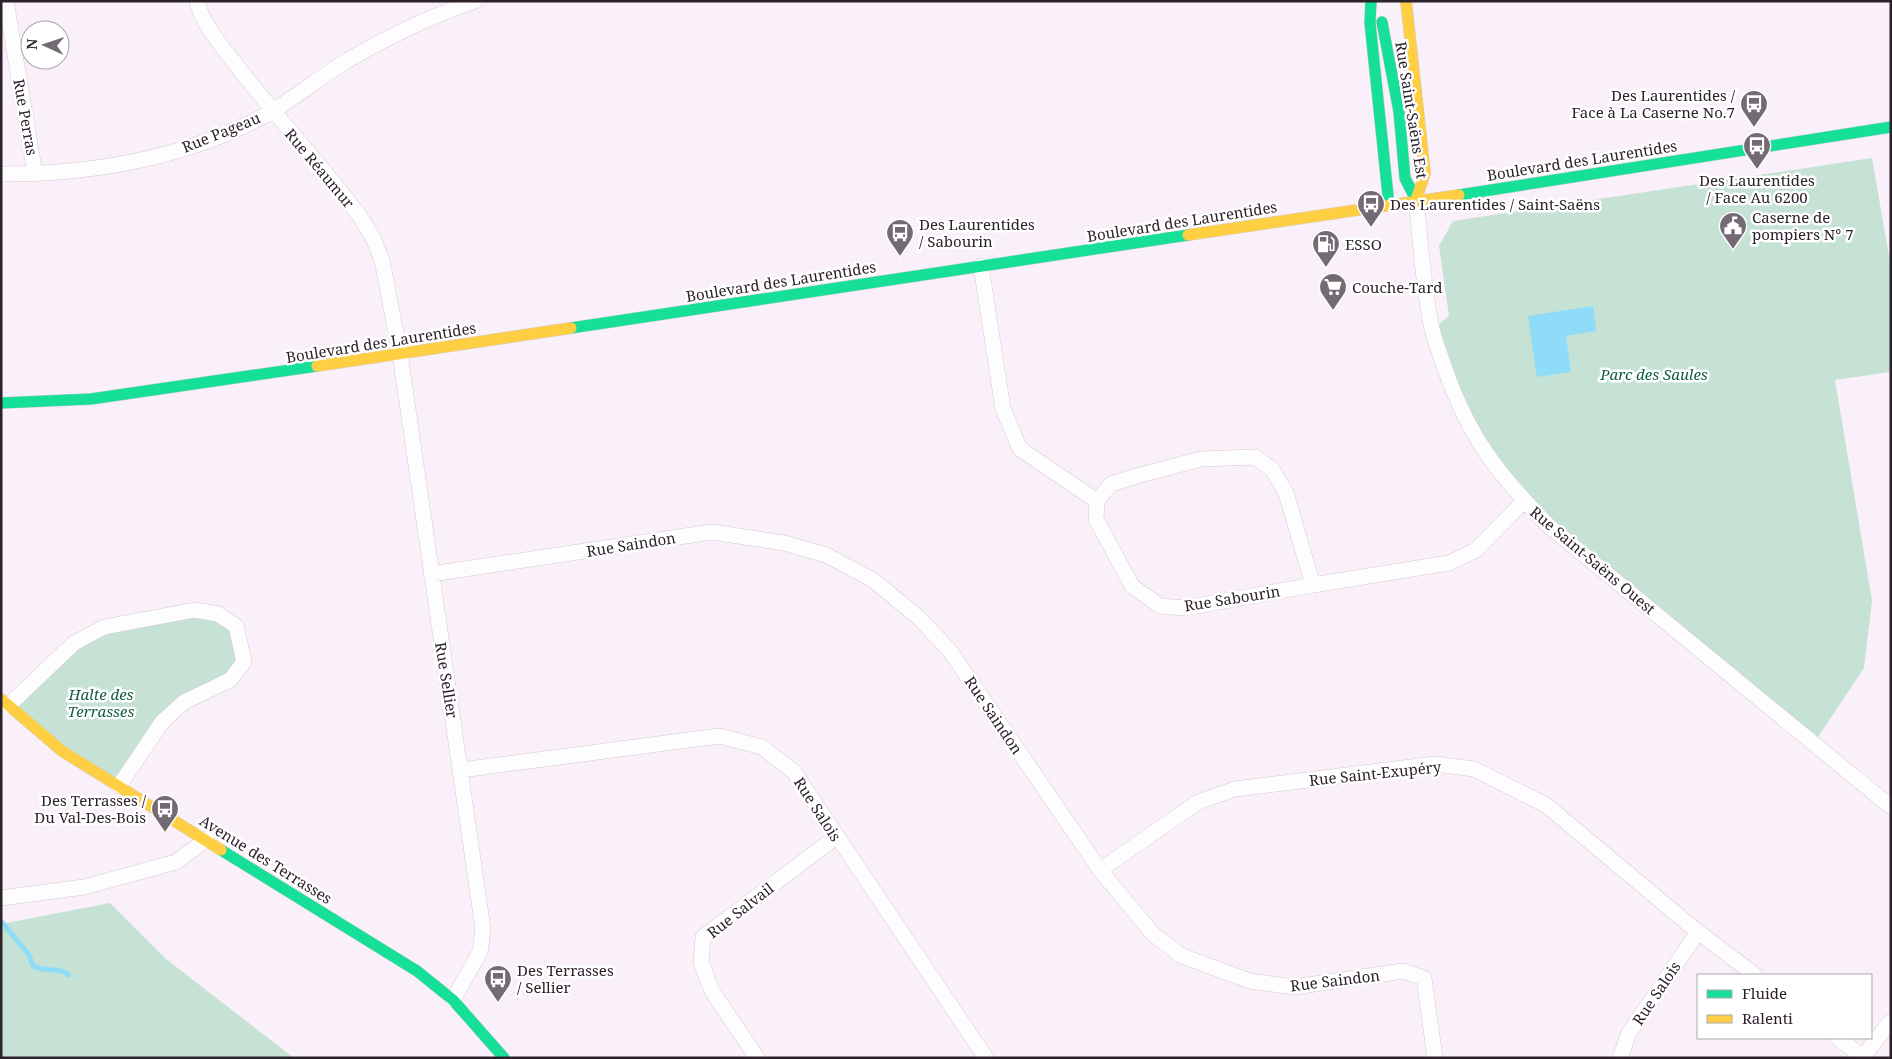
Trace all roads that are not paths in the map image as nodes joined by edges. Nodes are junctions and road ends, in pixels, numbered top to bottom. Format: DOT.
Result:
graph roads {
  1 [pos="6,1"];
  2 [pos="197,1"];
  3 [pos="475,1"];
  4 [pos="1370,1"];
  5 [pos="1378,1"];
  6 [pos="1406,1"];
  7 [pos="271,111"];
  8 [pos="1891,128"];
  9 [pos="1,174"];
  10 [pos="35,174"];
  11 [pos="1416,200"];
  12 [pos="1389,205"];
  13 [pos="981,266"];
  14 [pos="400,354"];
  15 [pos="1,403"];
  16 [pos="1097,501"];
  17 [pos="1524,501"];
  18 [pos="431,574"];
  19 [pos="1313,585"];
  20 [pos="5,703"];
  21 [pos="461,770"];
  22 [pos="119,786"];
  23 [pos="1891,807"];
  24 [pos="836,837"];
  25 [pos="207,839"];
  26 [pos="1100,870"];
  27 [pos="1,898"];
  28 [pos="1698,932"];
  29 [pos="1754,974"];
  30 [pos="453,1000"];
  31 [pos="1891,1021"];
  32 [pos="1839,1039"];
  33 [pos="1862,1057"];
  34 [pos="504,1058"];
  35 [pos="757,1058"];
  36 [pos="986,1058"];
  37 [pos="1435,1058"];
  38 [pos="1620,1058"];
  1 -- 10 [label="street, Rue Perras"];
  2 -- 7 [label="street, Rue Réaumur"];
  3 -- 7 [label="street, Rue Pageau"];
  4 -- 12 [label="street, Rue Saint-Saëns Est"];
  5 -- 11 [label="street, Rue Saint-Saëns Est"];
  6 -- 11 [label="street, Rue Saint-Saëns Est"];
  7 -- 10 [label="street, Rue Pageau"];
  7 -- 14 [label="street, Rue Réaumur"];
  8 -- 11 [label="street, Boulevard des Laurentides"];
  9 -- 10 [label="street, Rue Pageau"];
  11 -- 12 [label="street, Boulevard des Laurentides"];
  11 -- 17 [label="street, Rue Saint-Saëns Ouest"];
  12 -- 13 [label="street, Boulevard des Laurentides"];
  13 -- 14 [label="street, Boulevard des Laurentides"];
  13 -- 16 [label="street"];
  14 -- 15 [label="street, Boulevard des Laurentides"];
  14 -- 18 [label="street, Rue Sellier"];
  16 -- 19 [label="street, Rue Sabourin"];
  16 -- 19 [label="street"];
  17 -- 19 [label="street, Rue Sabourin"];
  17 -- 23 [label="street, Rue Saint-Saëns Ouest"];
  18 -- 21 [label="street, Rue Sellier"];
  18 -- 26 [label="street, Rue Saindon"];
  20 -- 22 [label="street, Avenue des Terrasses"];
  20 -- 22 [label="street"];
  21 -- 24 [label="street, Rue Salois"];
  21 -- 30 [label="street, Rue Sellier"];
  22 -- 25 [label="street, Avenue des Terrasses"];
  24 -- 35 [label="street, Rue Salvail"];
  24 -- 36 [label="street, Rue Salois"];
  25 -- 27 [label="street"];
  25 -- 30 [label="street, Avenue des Terrasses"];
  26 -- 28 [label="street, Rue Saint-Exupéry"];
  26 -- 37 [label="street, Rue Saindon"];
  28 -- 29 [label="street, Rue Saint-Exupéry"];
  28 -- 38 [label="street, Rue Salois"];
  30 -- 34 [label="street, Avenue des Terrasses"];
  31 -- 33 [label="street"];
  32 -- 33 [label="street"];
}
